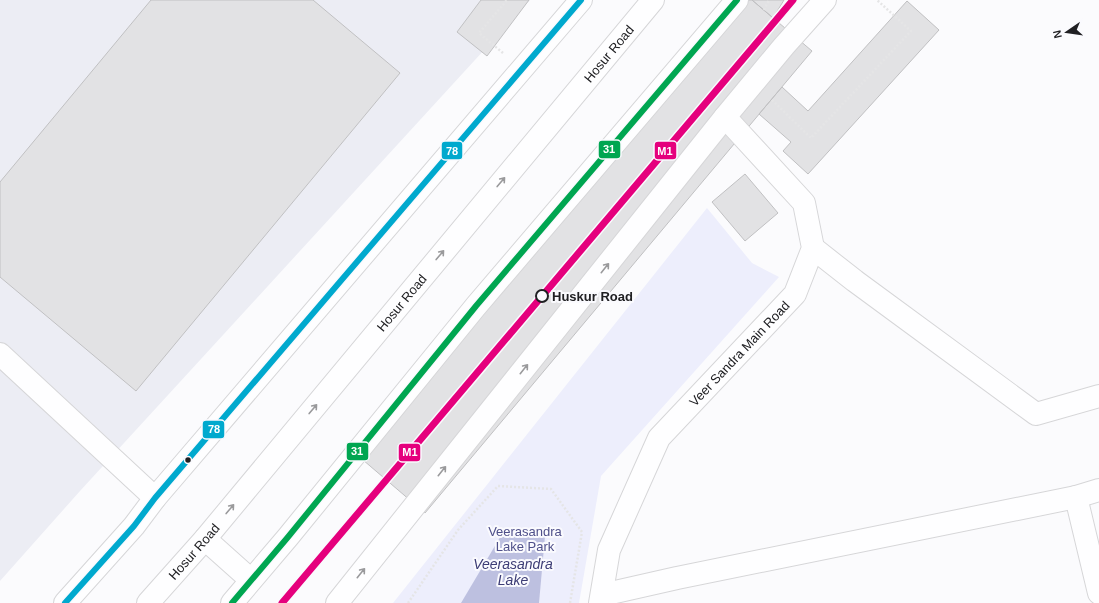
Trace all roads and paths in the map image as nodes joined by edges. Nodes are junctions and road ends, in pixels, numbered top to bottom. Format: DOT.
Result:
graph roads {
  1 [pos="506,0"];
  2 [pos="581,0"];
  3 [pos="653,0"];
  4 [pos="737,0"];
  5 [pos="769,0"];
  6 [pos="825,0"];
  7 [pos="877,0"];
  8 [pos="764,10"];
  9 [pos="522,68"];
  10 [pos="771,100"];
  11 [pos="725,117"];
  12 [pos="813,248"];
  13 [pos="0,354"];
  14 [pos="1099,396"];
  15 [pos="1099,490"];
  16 [pos="1076,497"];
  17 [pos="155,498"];
  18 [pos="205,539"];
  19 [pos="251,580"];
  20 [pos="1099,593"];
  21 [pos="601,599"];
  22 [pos="65,603"];
  23 [pos="148,603"];
  24 [pos="232,603"];
  25 [pos="337,603"];
  26 [pos="408,603"];
  27 [pos="570,603"];
  1 -- 9 [label="path"];
  2 -- 9 [label="main road"];
  18 -- 3 [label="main road, Hosur Road, one-way"];
  4 -- 19 [label="main road"];
  5 -- 8 [label="path"];
  6 -- 11 [label="main road"];
  7 -- 10 [label="path"];
  9 -- 17 [label="main road"];
  11 -- 12 [label="main road"];
  25 -- 11 [label="main road, one-way"];
  12 -- 14 [label="main road"];
  12 -- 21 [label="main road, Veer Sandra Main Road"];
  13 -- 17 [label="main road"];
  15 -- 16 [label="main road"];
  16 -- 20 [label="main road"];
  16 -- 21 [label="main road"];
  17 -- 22 [label="main road"];
  18 -- 19 [label="main road"];
  18 -- 23 [label="main road, Hosur Road"];
  19 -- 24 [label="main road"];
  26 -- 27 [label="path"];
}
